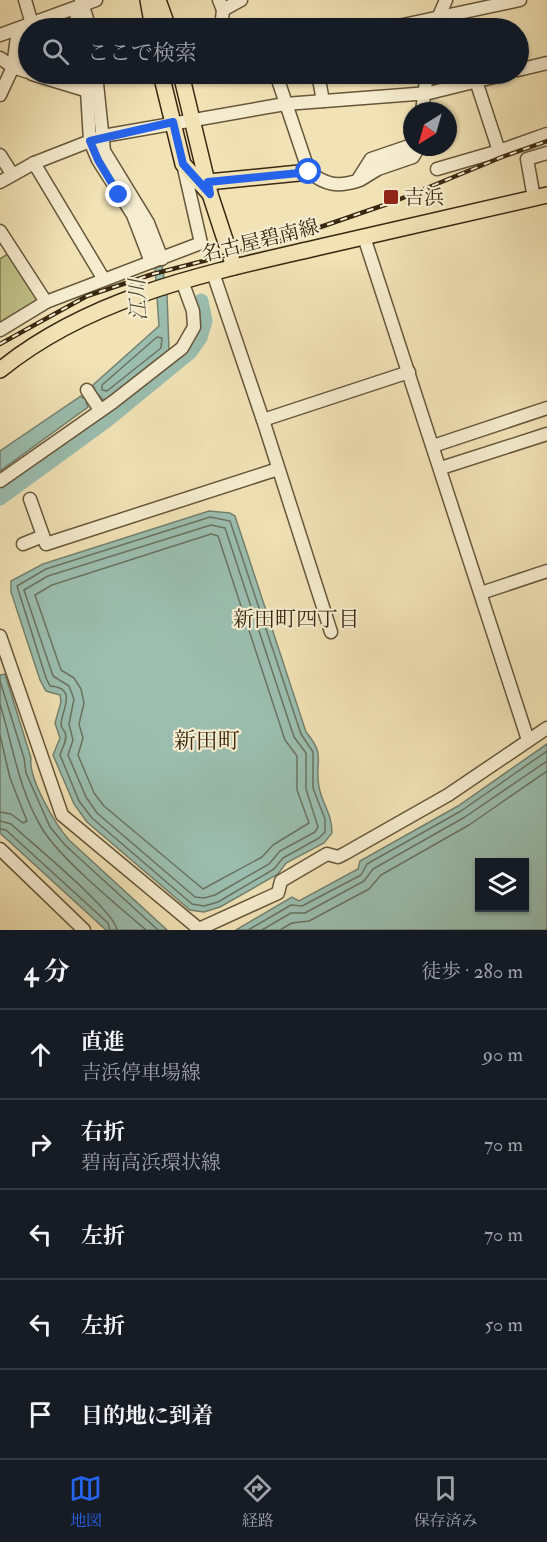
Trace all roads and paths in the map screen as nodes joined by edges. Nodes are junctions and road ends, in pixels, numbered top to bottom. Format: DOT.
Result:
graph roads {
  1 [pos="25,0"];
  2 [pos="96,0"];
  3 [pos="148,0"];
  4 [pos="158,0"];
  5 [pos="241,0"];
  6 [pos="446,0"];
  7 [pos="520,0"];
  8 [pos="79,5"];
  9 [pos="221,5"];
  10 [pos="30,18"];
  11 [pos="47,18"];
  12 [pos="151,18"];
  13 [pos="164,18"];
  14 [pos="438,18"];
  15 [pos="456,18"];
  16 [pos="18,29"];
  17 [pos="0,35"];
  18 [pos="0,58"];
  19 [pos="547,63"];
  20 [pos="13,67"];
  21 [pos="529,68"];
  22 [pos="18,69"];
  23 [pos="64,84"];
  24 [pos="87,84"];
  25 [pos="96,84"];
  26 [pos="164,84"];
  27 [pos="184,84"];
  28 [pos="279,84"];
  29 [pos="320,84"];
  30 [pos="426,84"];
  31 [pos="465,84"];
  32 [pos="478,84"];
  33 [pos="88,92"];
  34 [pos="424,94"];
  35 [pos="0,95"];
  36 [pos="323,101"];
  37 [pos="423,102"];
  38 [pos="285,104"];
  39 [pos="193,119"];
  40 [pos="173,122"];
  41 [pos="547,134"];
  42 [pos="97,138"];
  43 [pos="403,148"];
  44 [pos="499,151"];
  45 [pos="547,153"];
  46 [pos="0,155"];
  47 [pos="414,156"];
  48 [pos="34,163"];
  49 [pos="183,164"];
  50 [pos="437,169"];
  51 [pos="309,172"];
  52 [pos="12,174"];
  53 [pos="357,181"];
  54 [pos="0,182"];
  55 [pos="209,188"];
  56 [pos="541,197"];
  57 [pos="0,231"];
  58 [pos="364,237"];
  59 [pos="5,250"];
  60 [pos="156,260"];
  61 [pos="234,267"];
  62 [pos="213,273"];
  63 [pos="103,278"];
  64 [pos="182,281"];
  65 [pos="46,302"];
  66 [pos="0,330"];
  67 [pos="0,370"];
  68 [pos="409,372"];
  69 [pos="87,390"];
  70 [pos="547,408"];
  71 [pos="100,410"];
  72 [pos="263,420"];
  73 [pos="547,434"];
  74 [pos="433,446"];
  75 [pos="441,468"];
  76 [pos="278,469"];
  77 [pos="0,482"];
  78 [pos="30,499"];
  79 [pos="43,536"];
  80 [pos="23,543"];
  81 [pos="547,571"];
  82 [pos="481,592"];
  83 [pos="331,632"];
  84 [pos="0,636"];
  85 [pos="5,667"];
  86 [pos="547,728"];
  87 [pos="528,740"];
  88 [pos="0,849"];
  89 [pos="84,930"];
  1 -- 10 [label="street"];
  2 -- 8 [label="street"];
  3 -- 12 [label="main road"];
  4 -- 13 [label="main road"];
  5 -- 9 [label="street"];
  6 -- 14 [label="street"];
  7 -- 15 [label="street"];
  8 -- 11 [label="street"];
  16 -- 17 [label="street"];
  16 -- 20 [label="street"];
  18 -- 20 [label="street"];
  19 -- 21 [label="street"];
  20 -- 22 [label="street"];
  20 -- 35 [label="street"];
  23 -- 33 [label="street"];
  24 -- 33 [label="street"];
  25 -- 42 [label="street"];
  26 -- 40 [label="main road"];
  27 -- 39 [label="main road"];
  28 -- 38 [label="street"];
  29 -- 36 [label="street"];
  30 -- 34 [label="street"];
  31 -- 34 [label="street"];
  32 -- 44 [label="street"];
  33 -- 42 [label="street"];
  34 -- 36 [label="street"];
  34 -- 37 [label="street"];
  36 -- 38 [label="street"];
  38 -- 39 [label="street"];
  38 -- 51 [label="street"];
  39 -- 40 [label="street"];
  39 -- 55 [label="main road"];
  40 -- 42 [label="street"];
  40 -- 49 [label="main road"];
  41 -- 44 [label="street"];
  42 -- 48 [label="street"];
  42 -- 60 [label="street"];
  43 -- 53 [label="street"];
  44 -- 50 [label="street"];
  45 -- 56 [label="street"];
  46 -- 52 [label="street"];
  47 -- 53 [label="street"];
  48 -- 52 [label="street"];
  48 -- 63 [label="street"];
  49 -- 55 [label="main road"];
  49 -- 60 [label="street"];
  51 -- 53 [label="street"];
  51 -- 55 [label="main road"];
  52 -- 54 [label="street"];
  55 -- 61 [label="main road"];
  56 -- 58 [label="main road, 名古屋碧南線"];
  57 -- 59 [label="street"];
  58 -- 61 [label="main road, 名古屋碧南線"];
  58 -- 68 [label="street"];
  59 -- 65 [label="street"];
  60 -- 63 [label="street"];
  61 -- 62 [label="main road, 名古屋碧南線"];
  62 -- 64 [label="main road, 名古屋碧南線"];
  62 -- 72 [label="street"];
  63 -- 65 [label="street"];
  64 -- 67 [label="main road, 名古屋碧南線"];
  64 -- 71 [label="street"];
  65 -- 66 [label="street"];
  68 -- 72 [label="street"];
  68 -- 74 [label="street"];
  69 -- 71 [label="street"];
  70 -- 74 [label="street"];
  71 -- 77 [label="street"];
  72 -- 76 [label="street"];
  73 -- 75 [label="street"];
  74 -- 75 [label="street"];
  75 -- 82 [label="street"];
  76 -- 79 [label="street"];
  76 -- 83 [label="street"];
  78 -- 79 [label="street"];
  79 -- 80 [label="street"];
  81 -- 82 [label="street"];
  82 -- 87 [label="street"];
  84 -- 85 [label="street"];
  85 -- 87 [label="street"];
  86 -- 87 [label="street"];
  88 -- 89 [label="street"];
}
